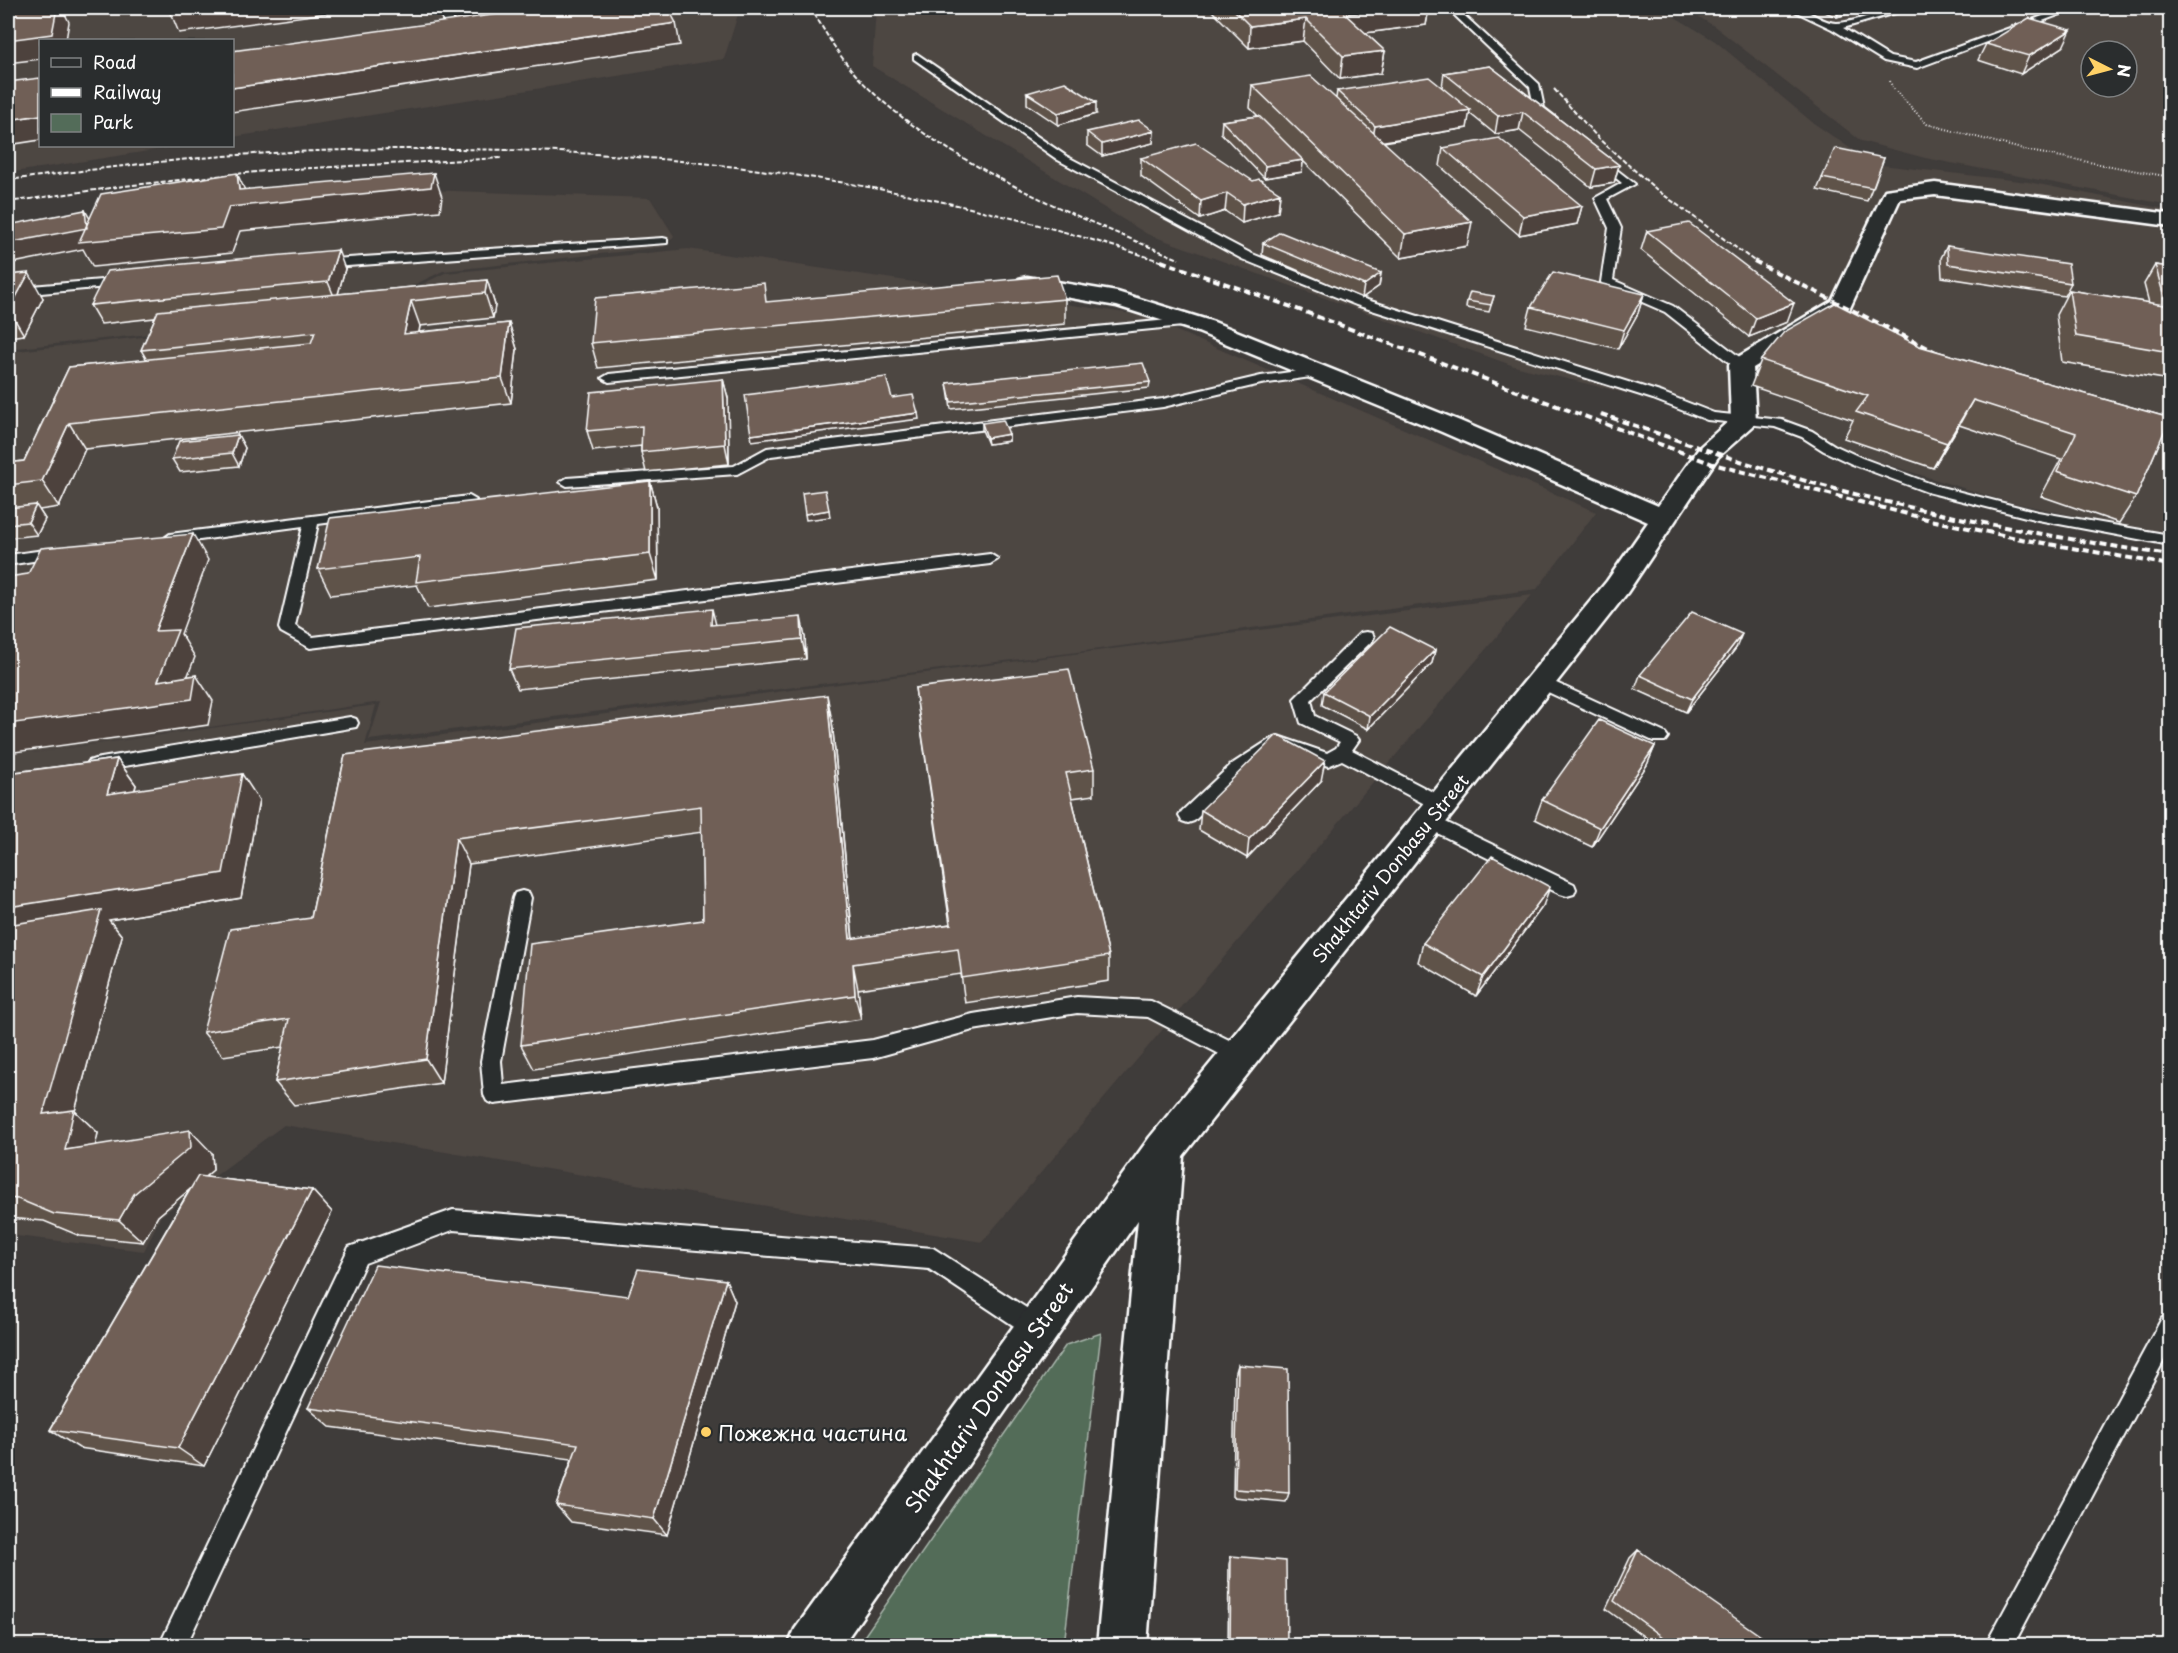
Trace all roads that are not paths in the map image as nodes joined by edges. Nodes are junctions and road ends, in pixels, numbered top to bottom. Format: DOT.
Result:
graph roads {
  1 [pos="446,8"];
  2 [pos="1451,8"];
  3 [pos="1792,8"];
  4 [pos="1903,8"];
  5 [pos="2072,8"];
  6 [pos="1835,27"];
  7 [pos="422,36"];
  8 [pos="917,57"];
  9 [pos="1566,131"];
  10 [pos="1593,154"];
  11 [pos="2170,220"];
  12 [pos="663,241"];
  13 [pos="312,265"];
  14 [pos="136,281"];
  15 [pos="1027,284"];
  16 [pos="8,292"];
  17 [pos="1189,322"];
  18 [pos="1741,365"];
  19 [pos="1320,372"];
  20 [pos="609,378"];
  21 [pos="1744,421"];
  22 [pos="567,482"];
  23 [pos="469,500"];
  24 [pos="1664,519"];
  25 [pos="312,520"];
  26 [pos="160,540"];
  27 [pos="2170,540"];
  28 [pos="78,551"];
  29 [pos="990,559"];
  30 [pos="8,560"];
  31 [pos="1366,638"];
  32 [pos="1541,682"];
  33 [pos="350,723"];
  34 [pos="1659,736"];
  35 [pos="1342,752"];
  36 [pos="78,767"];
  37 [pos="1435,813"];
  38 [pos="1188,816"];
  39 [pos="1567,890"];
  40 [pos="522,898"];
  41 [pos="1240,1055"];
  42 [pos="1164,1150"];
  43 [pos="2170,1326"];
  44 [pos="1037,1328"];
  45 [pos="172,1646"];
  46 [pos="812,1646"];
  47 [pos="1122,1646"];
  48 [pos="1998,1646"];
  1 -- 7 [label="lane"];
  2 -- 9 [label="lane"];
  3 -- 6 [label="lane"];
  4 -- 6 [label="lane"];
  5 -- 6 [label="lane"];
  8 -- 21 [label="lane"];
  10 -- 18 [label="lane"];
  11 -- 18 [label="street"];
  12 -- 13 [label="lane"];
  14 -- 16 [label="lane"];
  15 -- 17 [label="street"];
  17 -- 19 [label="street"];
  17 -- 20 [label="lane"];
  18 -- 21 [label="street"];
  19 -- 22 [label="lane"];
  19 -- 24 [label="street"];
  21 -- 24 [label="street, Shakhtariv Donbasu Street"];
  21 -- 27 [label="lane"];
  23 -- 25 [label="lane"];
  24 -- 32 [label="street, Shakhtariv Donbasu Street"];
  25 -- 26 [label="lane"];
  25 -- 29 [label="lane"];
  28 -- 30 [label="lane"];
  31 -- 35 [label="lane"];
  32 -- 34 [label="lane"];
  32 -- 37 [label="street, Shakhtariv Donbasu Street"];
  33 -- 36 [label="lane"];
  35 -- 37 [label="lane"];
  35 -- 38 [label="lane"];
  37 -- 39 [label="lane"];
  37 -- 41 [label="street, Shakhtariv Donbasu Street"];
  40 -- 41 [label="lane"];
  41 -- 42 [label="street, Shakhtariv Donbasu Street"];
  42 -- 44 [label="street, Shakhtariv Donbasu Street"];
  42 -- 47 [label="street"];
  43 -- 48 [label="lane"];
  44 -- 45 [label="lane"];
  44 -- 46 [label="street, Shakhtariv Donbasu Street"];
}
